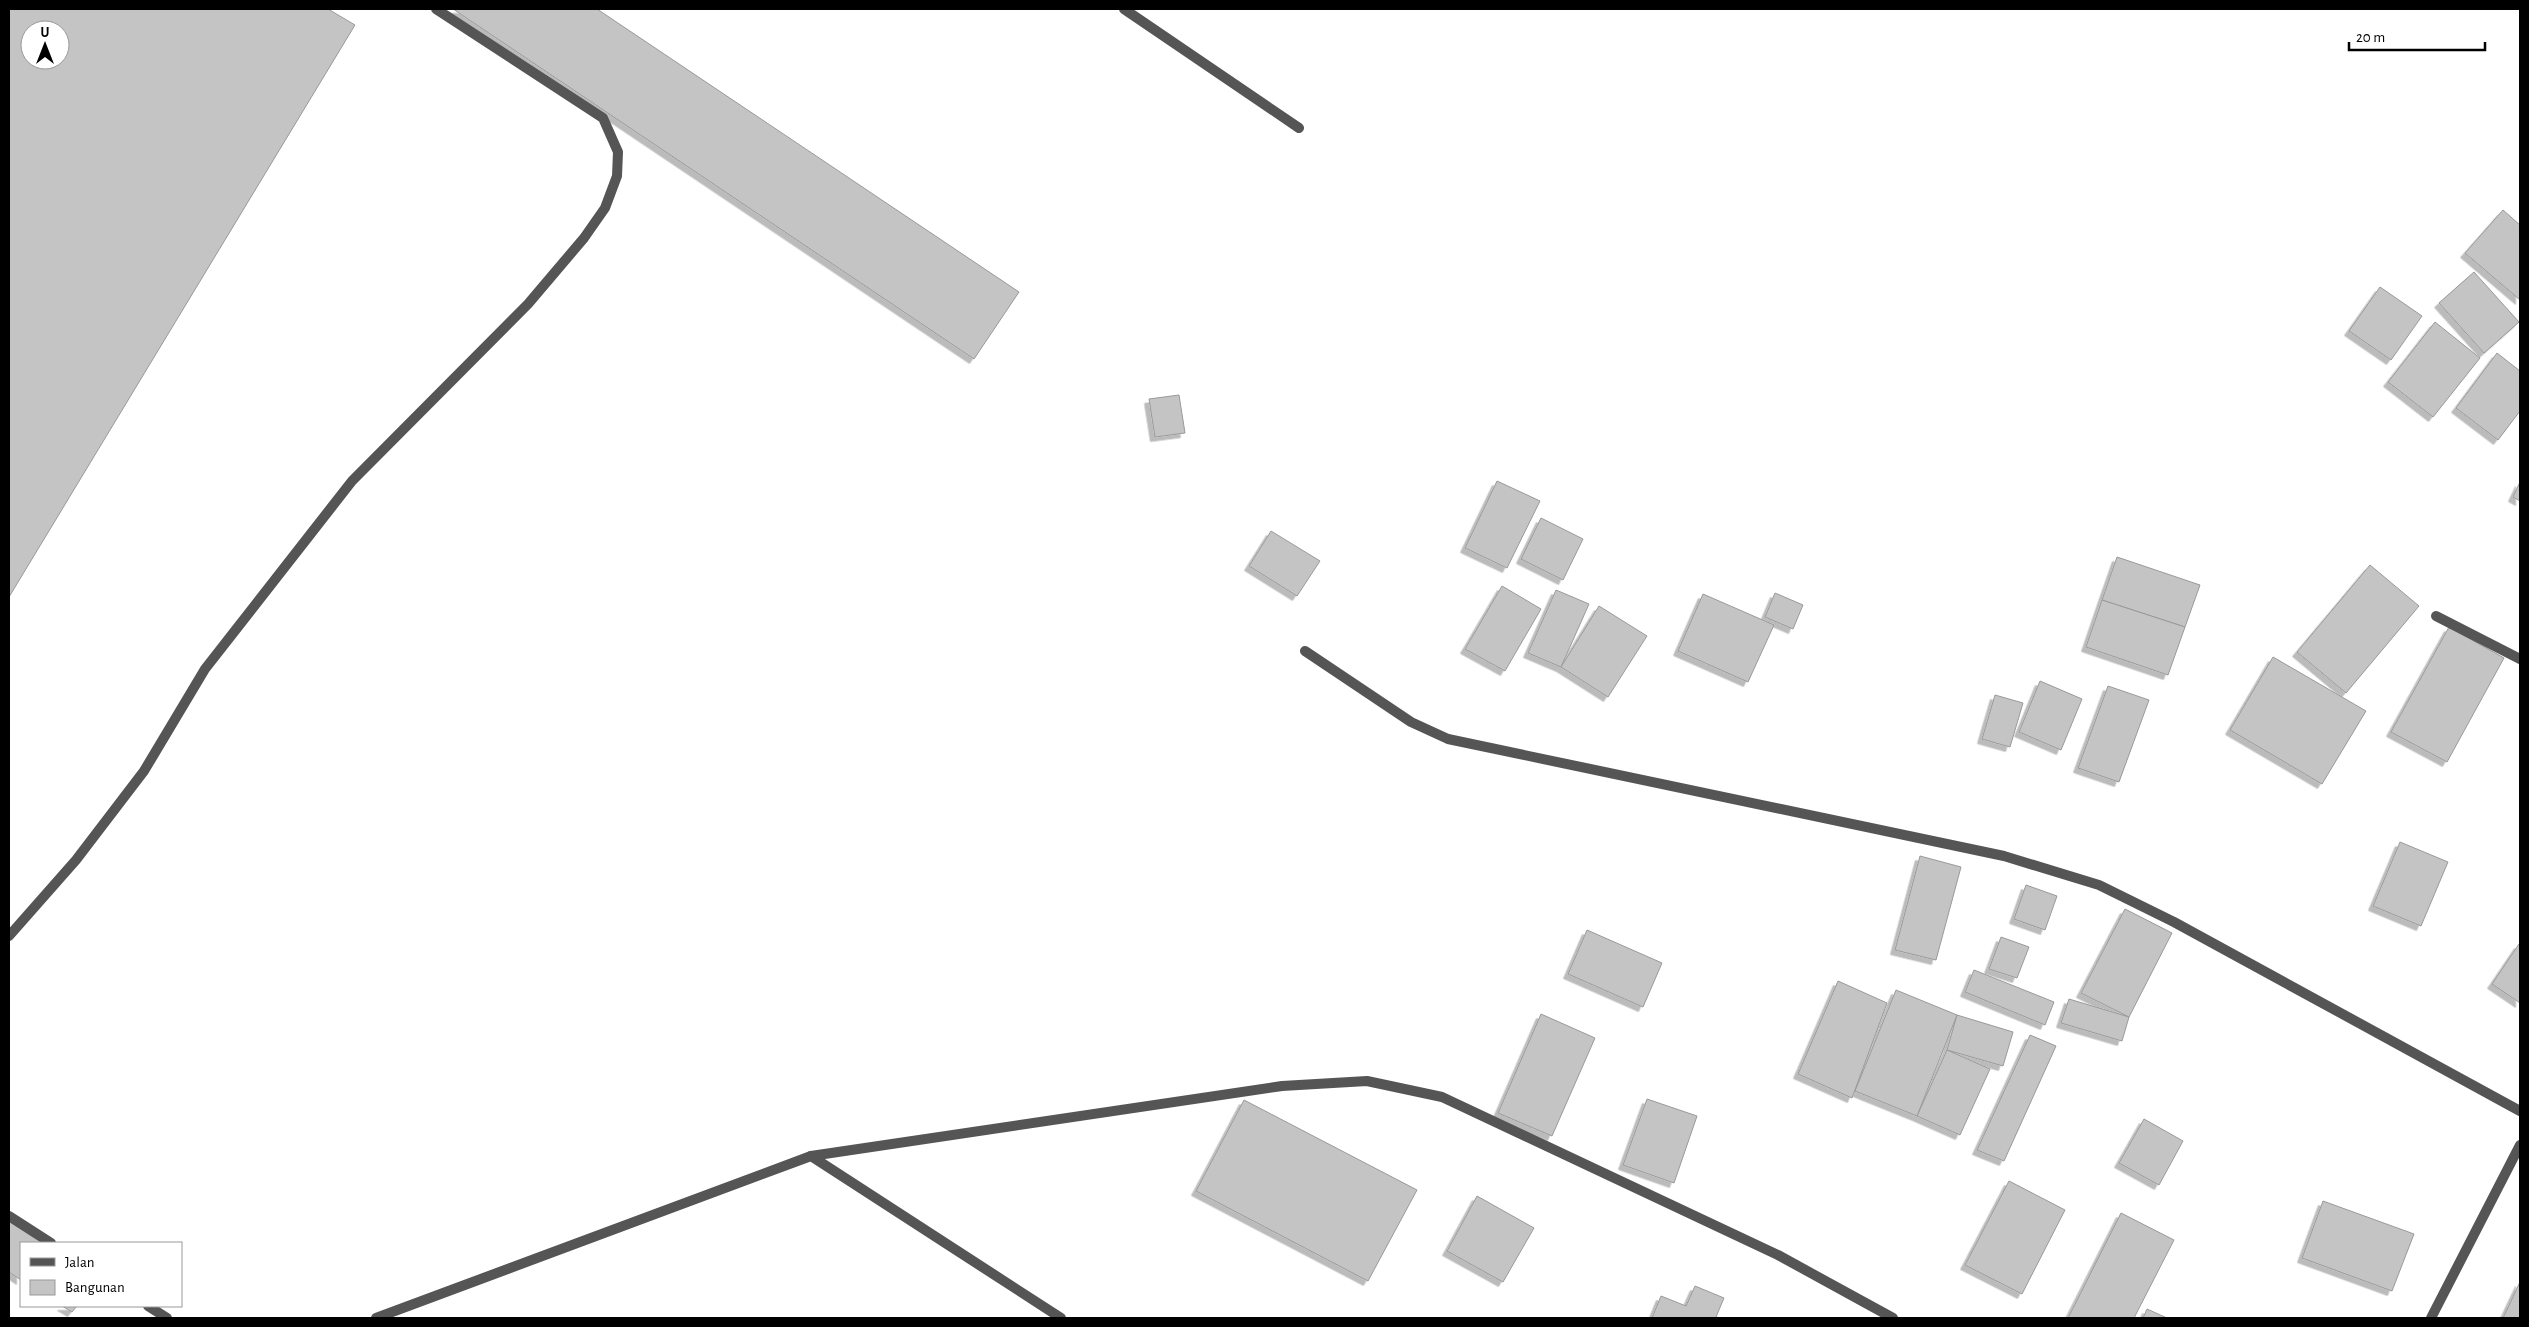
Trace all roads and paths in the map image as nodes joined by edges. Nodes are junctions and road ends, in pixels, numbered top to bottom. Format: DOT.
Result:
graph roads {
  1 [pos="436,9"];
  2 [pos="1124,9"];
  3 [pos="1298,128"];
  4 [pos="2436,616"];
  5 [pos="1305,651"];
  6 [pos="2520,659"];
  7 [pos="9,936"];
  8 [pos="2520,1112"];
  9 [pos="2520,1145"];
  10 [pos="811,1156"];
  11 [pos="9,1216"];
  12 [pos="49,1242"];
  13 [pos="150,1307"];
  14 [pos="168,1318"];
  15 [pos="376,1318"];
  16 [pos="1061,1318"];
  17 [pos="1894,1318"];
  18 [pos="2431,1318"];
  1 -- 7 [label="street"];
  2 -- 3 [label="street"];
  4 -- 6 [label="street"];
  5 -- 8 [label="street"];
  9 -- 18 [label="street"];
  10 -- 15 [label="street"];
  10 -- 16 [label="street"];
  10 -- 17 [label="street"];
  11 -- 12 [label="street"];
  13 -- 14 [label="street"];
}
